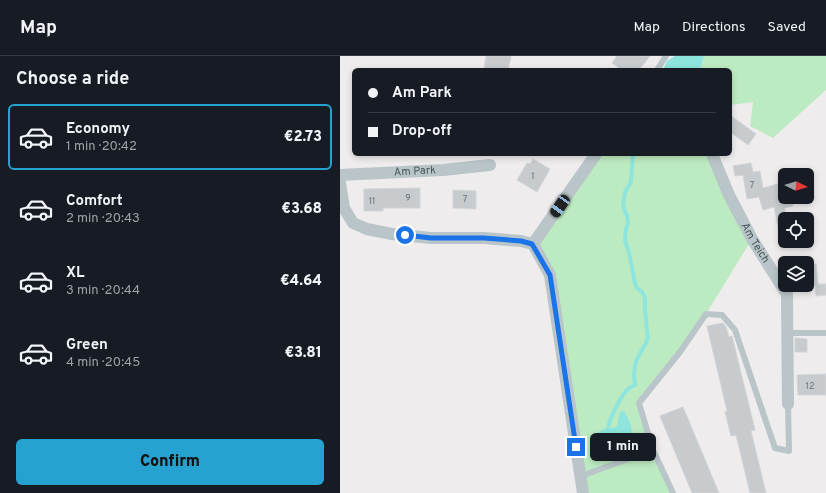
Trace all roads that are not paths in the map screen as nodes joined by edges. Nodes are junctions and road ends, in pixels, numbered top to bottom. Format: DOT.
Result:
graph roads {
  1 [pos="666,56"];
  2 [pos="658,68"];
  3 [pos="595,156"];
  4 [pos="713,156"];
  5 [pos="490,165"];
  6 [pos="340,175"];
  7 [pos="340,183"];
  8 [pos="532,244"];
  9 [pos="787,333"];
  10 [pos="826,333"];
  11 [pos="788,404"];
  12 [pos="654,450"];
  13 [pos="581,476"];
  14 [pos="583,493"];
  15 [pos="673,493"];
  1 -- 2 [label="lane"];
  3 -- 8 [label="street"];
  4 -- 9 [label="street, Am Teich"];
  5 -- 6 [label="street, Am Park"];
  7 -- 8 [label="street"];
  8 -- 13 [label="street"];
  9 -- 10 [label="lane"];
  9 -- 11 [label="street, Am Teich"];
  11 -- 12 [label="lane"];
  12 -- 13 [label="lane"];
  12 -- 15 [label="lane"];
  13 -- 14 [label="street"];
}
